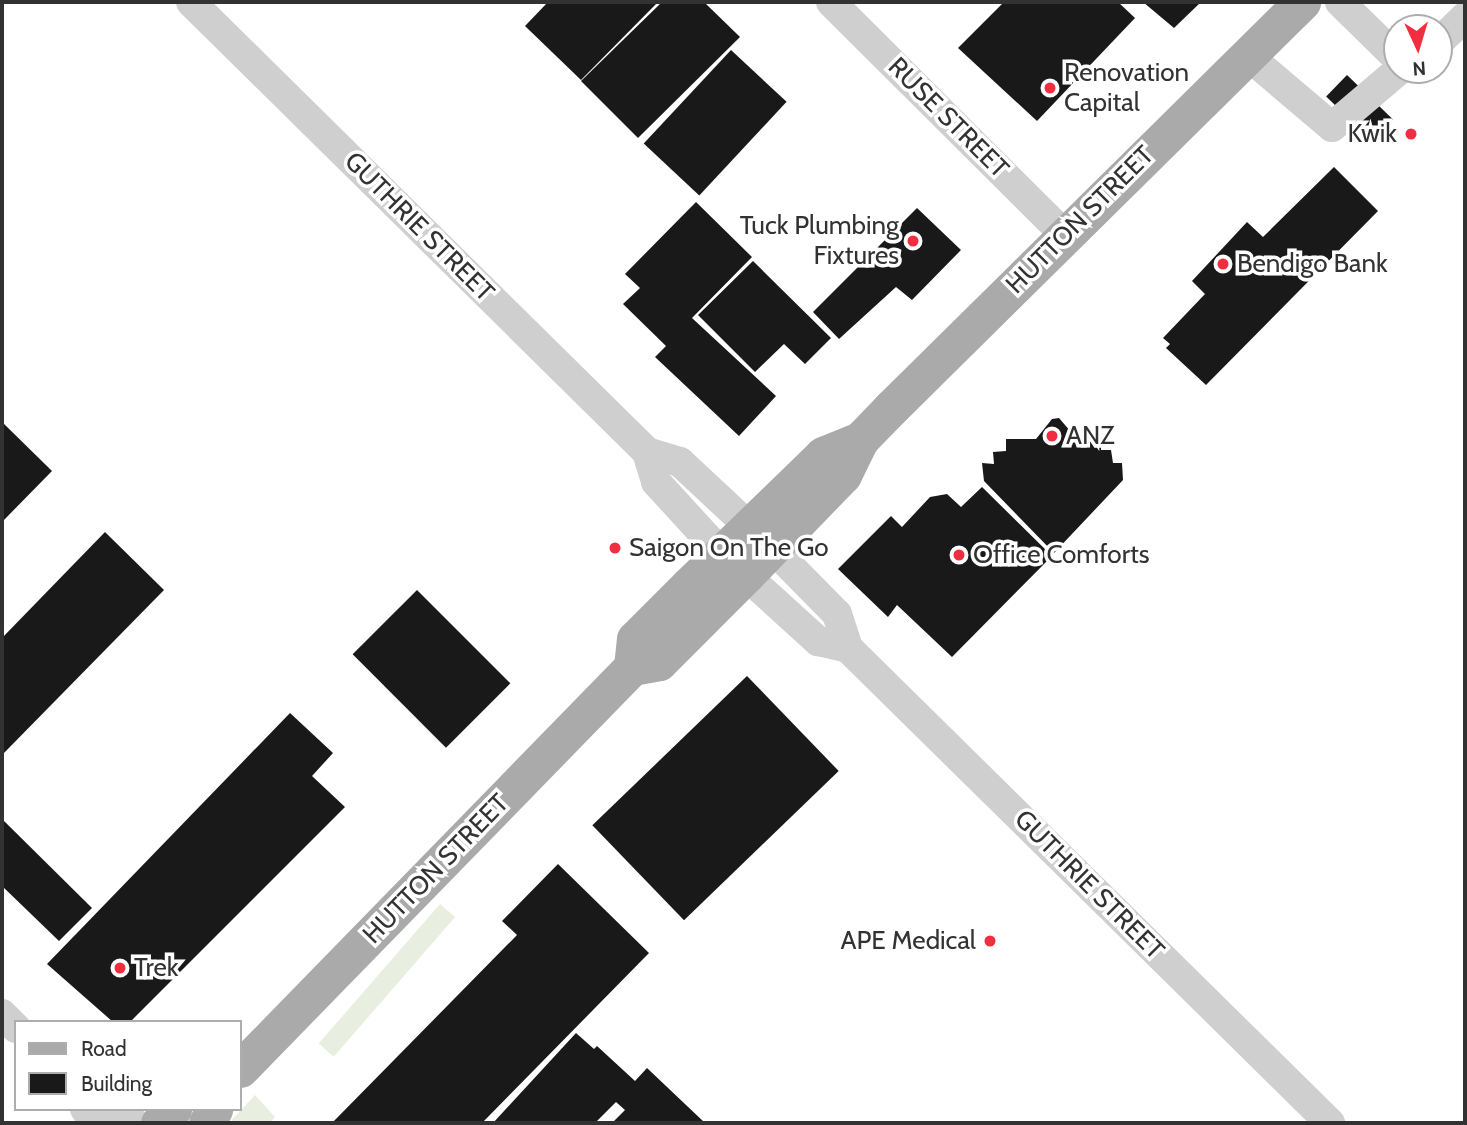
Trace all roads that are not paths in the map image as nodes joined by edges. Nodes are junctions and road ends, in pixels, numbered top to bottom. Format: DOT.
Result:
graph roads {
  1 [pos="191,2"];
  2 [pos="831,2"];
  3 [pos="1302,2"];
  4 [pos="1340,2"];
  5 [pos="1383,44"];
  6 [pos="1247,55"];
  7 [pos="1383,84"];
  8 [pos="1065,234"];
  9 [pos="647,452"];
  10 [pos="760,537"];
  11 [pos="734,564"];
  12 [pos="848,648"];
  13 [pos="242,1067"];
  14 [pos="1330,1123"];
  1 -- 9 [label="street, GUTHRIE STREET"];
  2 -- 8 [label="street, RUSE STREET"];
  3 -- 6 [label="main road, HUTTON STREET"];
  4 -- 5 [label="street"];
  6 -- 7 [label="street"];
  6 -- 8 [label="main road, HUTTON STREET"];
  8 -- 10 [label="main road, HUTTON STREET"];
  9 -- 10 [label="street, GUTHRIE STREET"];
  9 -- 11 [label="street, GUTHRIE STREET"];
  10 -- 11 [label="main road, HUTTON STREET"];
  10 -- 12 [label="street, GUTHRIE STREET"];
  11 -- 12 [label="street, GUTHRIE STREET"];
  11 -- 13 [label="main road, HUTTON STREET"];
  12 -- 14 [label="street, GUTHRIE STREET"];
}
